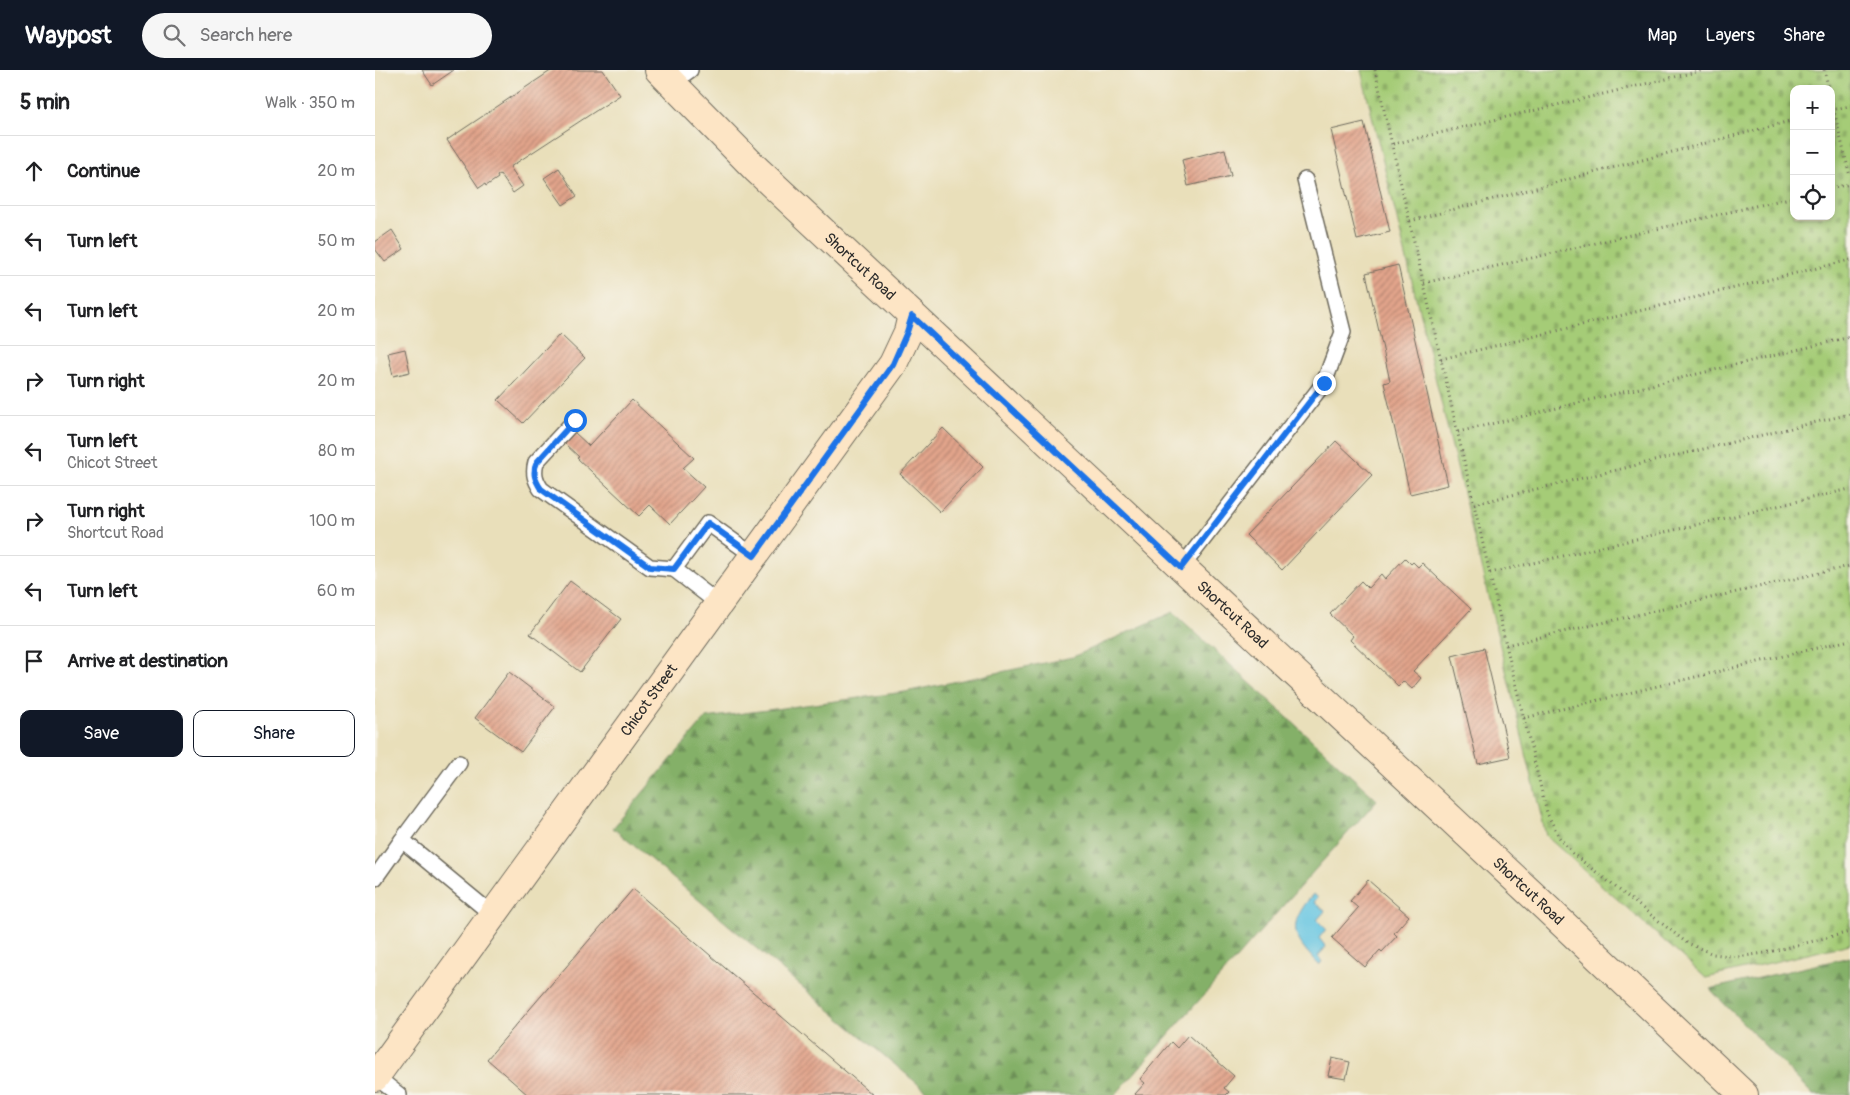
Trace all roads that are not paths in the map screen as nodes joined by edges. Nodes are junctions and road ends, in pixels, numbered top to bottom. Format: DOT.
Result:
graph roads {
  1 [pos="674,74"];
  2 [pos="1305,180"];
  3 [pos="912,316"];
  4 [pos="575,420"];
  5 [pos="754,556"];
  6 [pos="1181,568"];
  7 [pos="674,569"];
  8 [pos="719,604"];
  9 [pos="459,763"];
  10 [pos="402,840"];
  11 [pos="375,878"];
  12 [pos="493,915"];
  13 [pos="375,1077"];
  14 [pos="399,1095"];
  15 [pos="1744,1095"];
  1 -- 3 [label="main road, Shortcut Road"];
  2 -- 6 [label="lane"];
  3 -- 5 [label="main road, Chicot Street"];
  3 -- 6 [label="main road, Shortcut Road"];
  4 -- 7 [label="lane"];
  5 -- 7 [label="lane"];
  5 -- 8 [label="main road, Chicot Street"];
  6 -- 15 [label="main road, Shortcut Road"];
  7 -- 8 [label="lane"];
  8 -- 12 [label="main road, Chicot Street"];
  9 -- 10 [label="lane"];
  10 -- 11 [label="lane"];
  10 -- 12 [label="lane"];
  12 -- 13 [label="main road, Chicot Street"];
  13 -- 14 [label="lane"];
}
